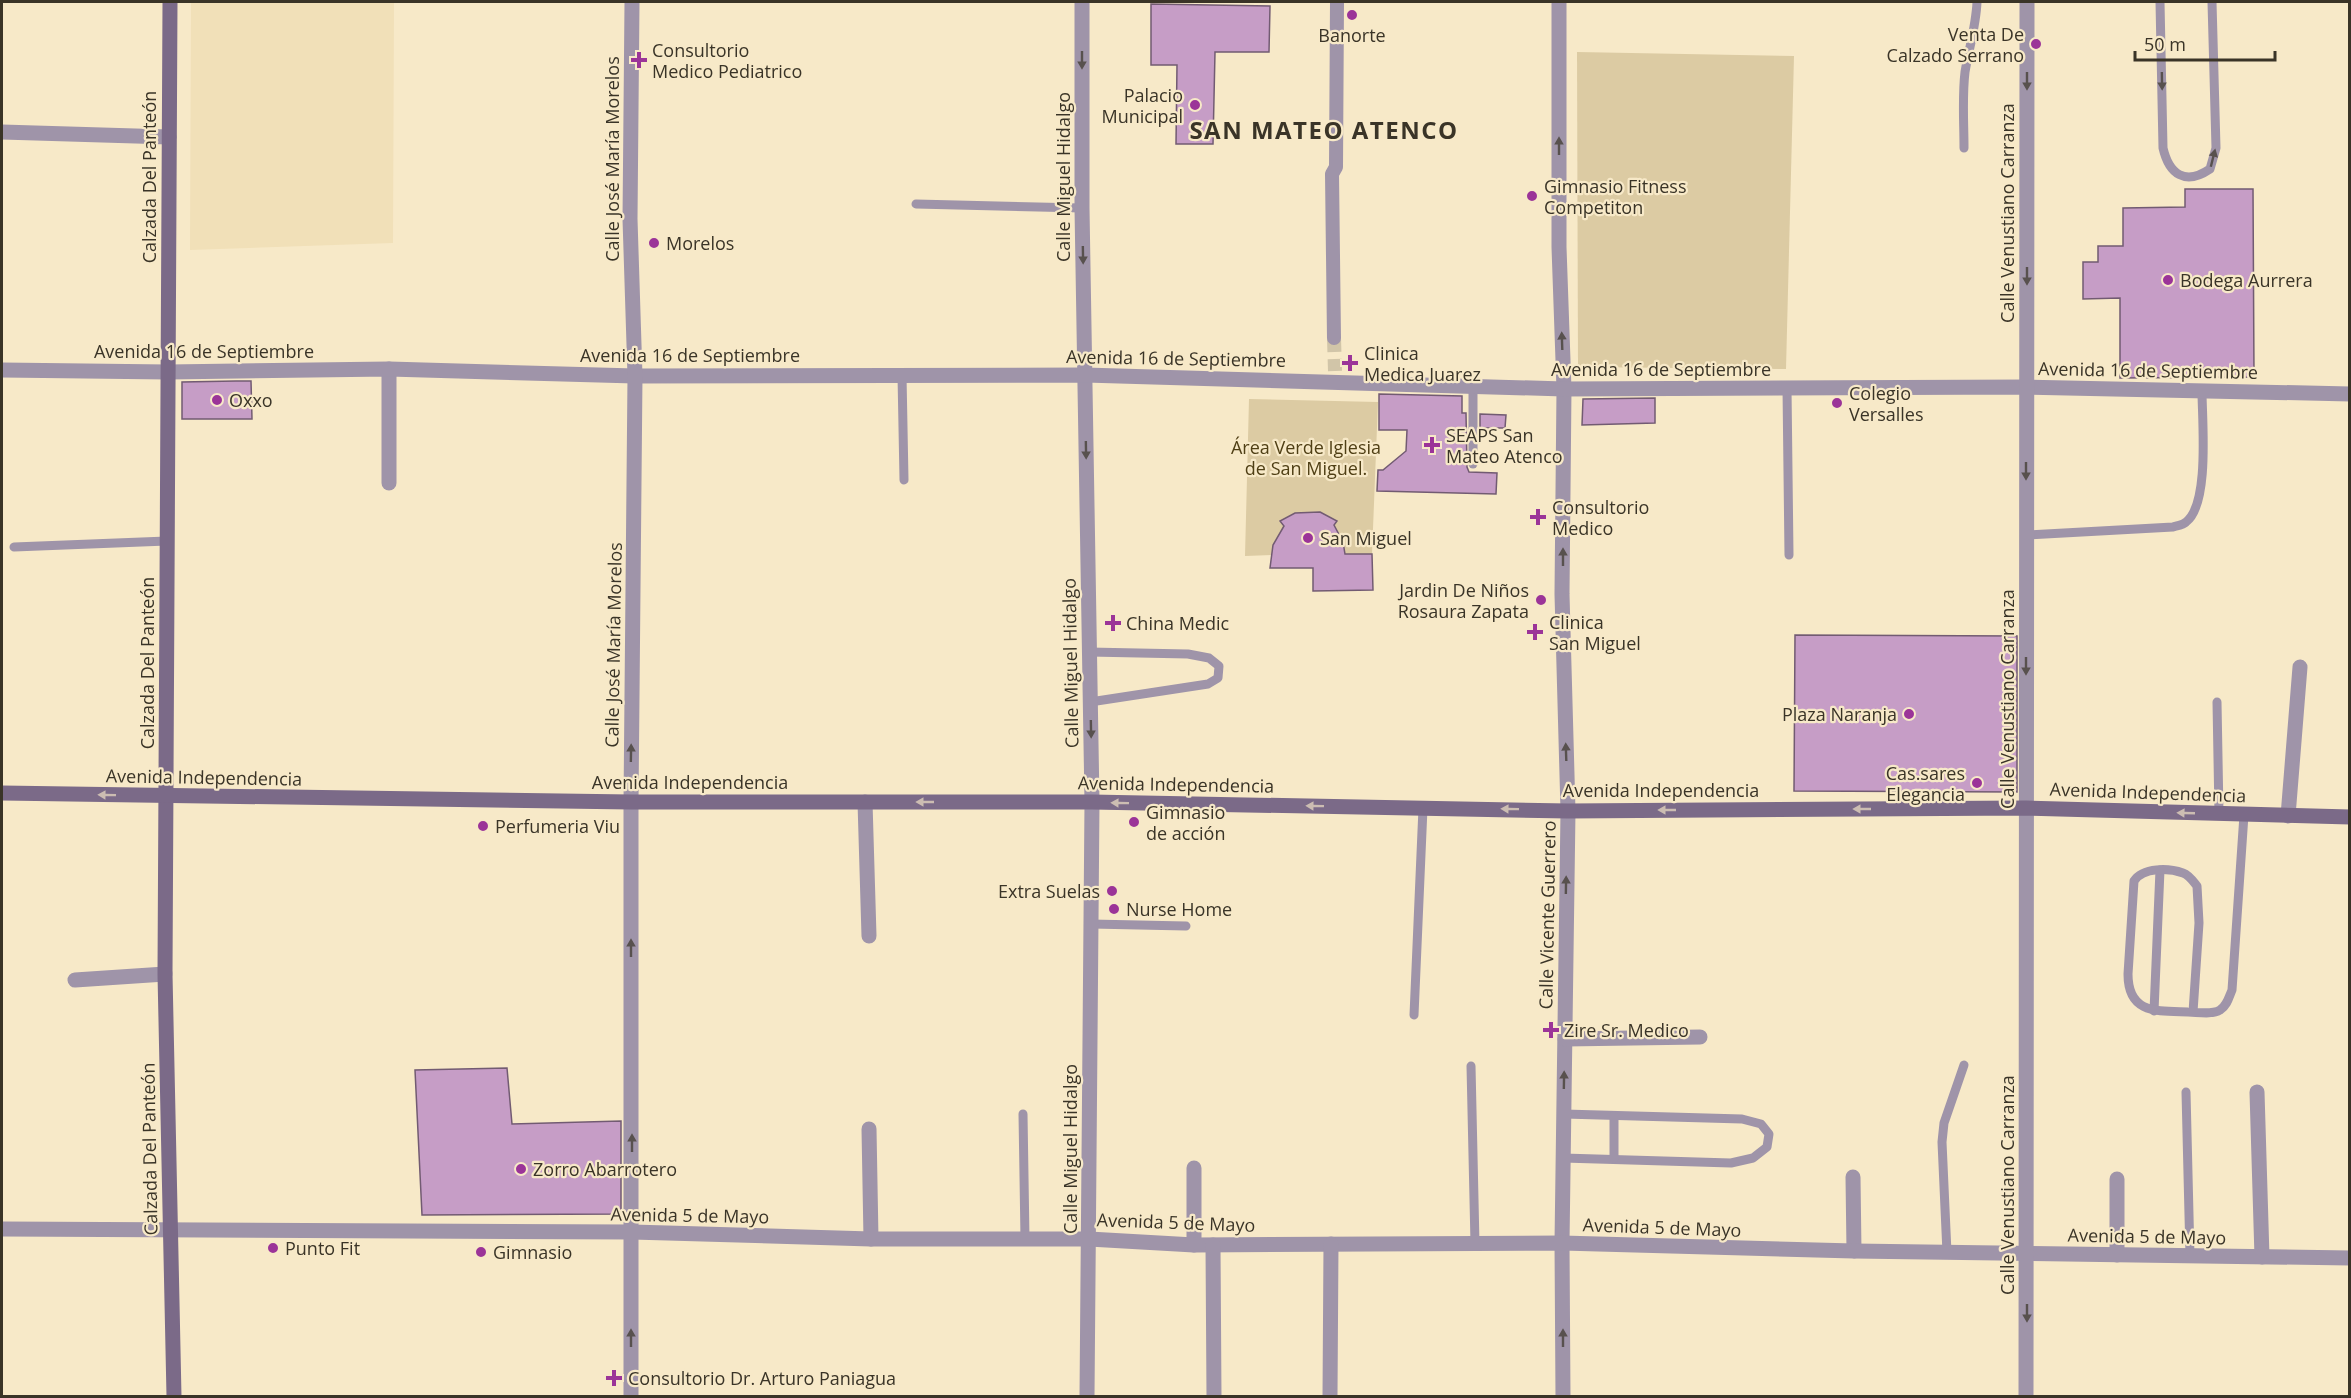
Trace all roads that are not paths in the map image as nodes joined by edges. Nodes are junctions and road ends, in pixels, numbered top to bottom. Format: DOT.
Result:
graph roads {
  1 [pos="170,2"];
  2 [pos="632,2"];
  3 [pos="1082,2"];
  4 [pos="1337,2"];
  5 [pos="1558,2"];
  6 [pos="1977,2"];
  7 [pos="2027,2"];
  8 [pos="2160,2"];
  9 [pos="2212,2"];
  10 [pos="2,132"];
  11 [pos="169,137"];
  12 [pos="1964,148"];
  13 [pos="916,204"];
  14 [pos="1082,207"];
  15 [pos="1334,338"];
  16 [pos="389,369"];
  17 [pos="2,370"];
  18 [pos="168,372"];
  19 [pos="902,375"];
  20 [pos="1085,375"];
  21 [pos="635,376"];
  22 [pos="1473,386"];
  23 [pos="2026,387"];
  24 [pos="1787,388"];
  25 [pos="1564,389"];
  26 [pos="2202,391"];
  27 [pos="2349,394"];
  28 [pos="1473,464"];
  29 [pos="904,480"];
  30 [pos="389,483"];
  31 [pos="2026,535"];
  32 [pos="167,541"];
  33 [pos="14,547"];
  34 [pos="1789,555"];
  35 [pos="1089,652"];
  36 [pos="2300,667"];
  37 [pos="1090,702"];
  38 [pos="2217,702"];
  39 [pos="2,793"];
  40 [pos="166,797"];
  41 [pos="631,802"];
  42 [pos="865,802"];
  43 [pos="1092,802"];
  44 [pos="1423,808"];
  45 [pos="2026,808"];
  46 [pos="1568,811"];
  47 [pos="2219,814"];
  48 [pos="2244,815"];
  49 [pos="2288,816"];
  50 [pos="2349,817"];
  51 [pos="2160,870"];
  52 [pos="1091,924"];
  53 [pos="1186,926"];
  54 [pos="869,936"];
  55 [pos="165,975"];
  56 [pos="75,980"];
  57 [pos="2154,1011"];
  58 [pos="2193,1012"];
  59 [pos="1414,1015"];
  60 [pos="1700,1037"];
  61 [pos="1565,1039"];
  62 [pos="1964,1065"];
  63 [pos="1471,1066"];
  64 [pos="2186,1092"];
  65 [pos="2258,1092"];
  66 [pos="1023,1114"];
  67 [pos="1564,1114"];
  68 [pos="1614,1116"];
  69 [pos="869,1129"];
  70 [pos="1563,1158"];
  71 [pos="1614,1158"];
  72 [pos="1194,1168"];
  73 [pos="1853,1177"];
  74 [pos="2117,1179"];
  75 [pos="2,1229"];
  76 [pos="171,1231"];
  77 [pos="632,1233"];
  78 [pos="871,1239"];
  79 [pos="1025,1239"];
  80 [pos="1089,1239"];
  81 [pos="1562,1243"];
  82 [pos="1331,1244"];
  83 [pos="1475,1244"];
  84 [pos="1194,1245"];
  85 [pos="1214,1245"];
  86 [pos="1854,1251"];
  87 [pos="1947,1253"];
  88 [pos="2027,1254"];
  89 [pos="2117,1255"];
  90 [pos="2190,1256"];
  91 [pos="2262,1257"];
  92 [pos="2349,1258"];
  93 [pos="174,1396"];
  94 [pos="631,1396"];
  95 [pos="1087,1396"];
  96 [pos="1214,1396"];
  97 [pos="1330,1396"];
  98 [pos="1563,1396"];
  99 [pos="2026,1396"];
  1 -- 11 [label="main road, Calzada Del Panteón"];
  2 -- 21 [label="street, Calle José María Morelos"];
  3 -- 14 [label="street, Calle Miguel Hidalgo, one-way"];
  4 -- 15 [label="street"];
  25 -- 5 [label="street, Calle Vicente Guerrero, one-way"];
  6 -- 12 [label="lane"];
  7 -- 23 [label="street, Calle Venustiano Carranza, one-way"];
  8 -- 9 [label="lane, one-way"];
  10 -- 11 [label="street"];
  11 -- 18 [label="main road, Calzada Del Panteón"];
  13 -- 14 [label="lane"];
  14 -- 20 [label="street, Calle Miguel Hidalgo, one-way"];
  16 -- 18 [label="street, Avenida 16 de Septiembre"];
  16 -- 21 [label="street, Avenida 16 de Septiembre"];
  16 -- 30 [label="street"];
  17 -- 18 [label="street, Avenida 16 de Septiembre"];
  18 -- 32 [label="main road, Calzada Del Panteón"];
  19 -- 20 [label="street, Avenida 16 de Septiembre"];
  19 -- 21 [label="street, Avenida 16 de Septiembre"];
  19 -- 29 [label="lane"];
  20 -- 22 [label="street, Avenida 16 de Septiembre"];
  20 -- 35 [label="street, Calle Miguel Hidalgo, one-way"];
  41 -- 21 [label="street, Calle José María Morelos, one-way"];
  22 -- 25 [label="street, Avenida 16 de Septiembre"];
  22 -- 28 [label="lane"];
  23 -- 24 [label="street, Avenida 16 de Septiembre"];
  23 -- 26 [label="street, Avenida 16 de Septiembre"];
  23 -- 31 [label="street, Calle Venustiano Carranza, one-way"];
  24 -- 25 [label="street, Avenida 16 de Septiembre"];
  24 -- 34 [label="lane"];
  46 -- 25 [label="street, Calle Vicente Guerrero, one-way"];
  26 -- 27 [label="street, Avenida 16 de Septiembre"];
  26 -- 31 [label="lane"];
  31 -- 45 [label="street, Calle Venustiano Carranza, one-way"];
  32 -- 33 [label="lane"];
  32 -- 40 [label="main road, Calzada Del Panteón"];
  35 -- 37 [label="street, Calle Miguel Hidalgo"];
  35 -- 37 [label="lane"];
  36 -- 49 [label="street"];
  37 -- 43 [label="street, Calle Miguel Hidalgo, one-way"];
  38 -- 47 [label="lane"];
  40 -- 39 [label="main road, Avenida Independencia, one-way"];
  40 -- 41 [label="main road, Avenida Independencia"];
  40 -- 55 [label="main road, Calzada Del Panteón"];
  41 -- 42 [label="main road, Avenida Independencia"];
  77 -- 41 [label="street, Calle José María Morelos, one-way"];
  43 -- 42 [label="main road, Avenida Independencia, one-way"];
  42 -- 54 [label="street"];
  44 -- 43 [label="main road, Avenida Independencia, one-way"];
  43 -- 52 [label="street, Calle Miguel Hidalgo"];
  46 -- 44 [label="main road, Avenida Independencia, one-way"];
  44 -- 59 [label="lane"];
  45 -- 46 [label="main road, Avenida Independencia, one-way"];
  47 -- 45 [label="main road, Avenida Independencia, one-way"];
  45 -- 88 [label="street, Calle Venustiano Carranza"];
  61 -- 46 [label="street, Calle Vicente Guerrero, one-way"];
  47 -- 48 [label="main road, Avenida Independencia"];
  48 -- 49 [label="main road, Avenida Independencia"];
  48 -- 58 [label="lane"];
  49 -- 50 [label="main road, Avenida Independencia"];
  51 -- 57 [label="lane"];
  51 -- 57 [label="lane"];
  51 -- 58 [label="lane"];
  52 -- 53 [label="lane"];
  52 -- 80 [label="street, Calle Miguel Hidalgo"];
  55 -- 56 [label="street"];
  55 -- 76 [label="main road, Calzada Del Panteón"];
  57 -- 58 [label="lane"];
  60 -- 61 [label="street"];
  67 -- 61 [label="street, Calle Vicente Guerrero, one-way"];
  62 -- 87 [label="lane"];
  63 -- 83 [label="lane"];
  64 -- 90 [label="lane"];
  65 -- 91 [label="street"];
  66 -- 79 [label="lane"];
  67 -- 68 [label="lane"];
  67 -- 70 [label="street, Calle Vicente Guerrero"];
  68 -- 71 [label="lane"];
  68 -- 71 [label="lane"];
  69 -- 78 [label="street"];
  70 -- 71 [label="lane"];
  70 -- 81 [label="street, Calle Vicente Guerrero"];
  72 -- 84 [label="street"];
  73 -- 86 [label="street"];
  74 -- 89 [label="street"];
  75 -- 76 [label="street, Avenida 5 de Mayo"];
  76 -- 77 [label="street, Avenida 5 de Mayo"];
  76 -- 93 [label="main road, Calzada Del Panteón"];
  77 -- 78 [label="street, Avenida 5 de Mayo"];
  94 -- 77 [label="street, Calle José María Morelos, one-way"];
  78 -- 79 [label="street, Avenida 5 de Mayo"];
  79 -- 80 [label="street, Avenida 5 de Mayo"];
  80 -- 84 [label="street, Avenida 5 de Mayo"];
  80 -- 95 [label="street, Calle Miguel Hidalgo"];
  81 -- 83 [label="street, Avenida 5 de Mayo"];
  81 -- 86 [label="street, Avenida 5 de Mayo"];
  98 -- 81 [label="street, Calle Vicente Guerrero, one-way"];
  82 -- 83 [label="street, Avenida 5 de Mayo"];
  82 -- 85 [label="street, Avenida 5 de Mayo"];
  82 -- 97 [label="street"];
  84 -- 85 [label="street, Avenida 5 de Mayo"];
  85 -- 96 [label="street"];
  86 -- 87 [label="street, Avenida 5 de Mayo"];
  87 -- 88 [label="street, Avenida 5 de Mayo"];
  88 -- 89 [label="street, Avenida 5 de Mayo"];
  88 -- 99 [label="street, Calle Venustiano Carranza, one-way"];
  89 -- 90 [label="street, Avenida 5 de Mayo"];
  90 -- 91 [label="street, Avenida 5 de Mayo"];
  91 -- 92 [label="street, Avenida 5 de Mayo"];
}
